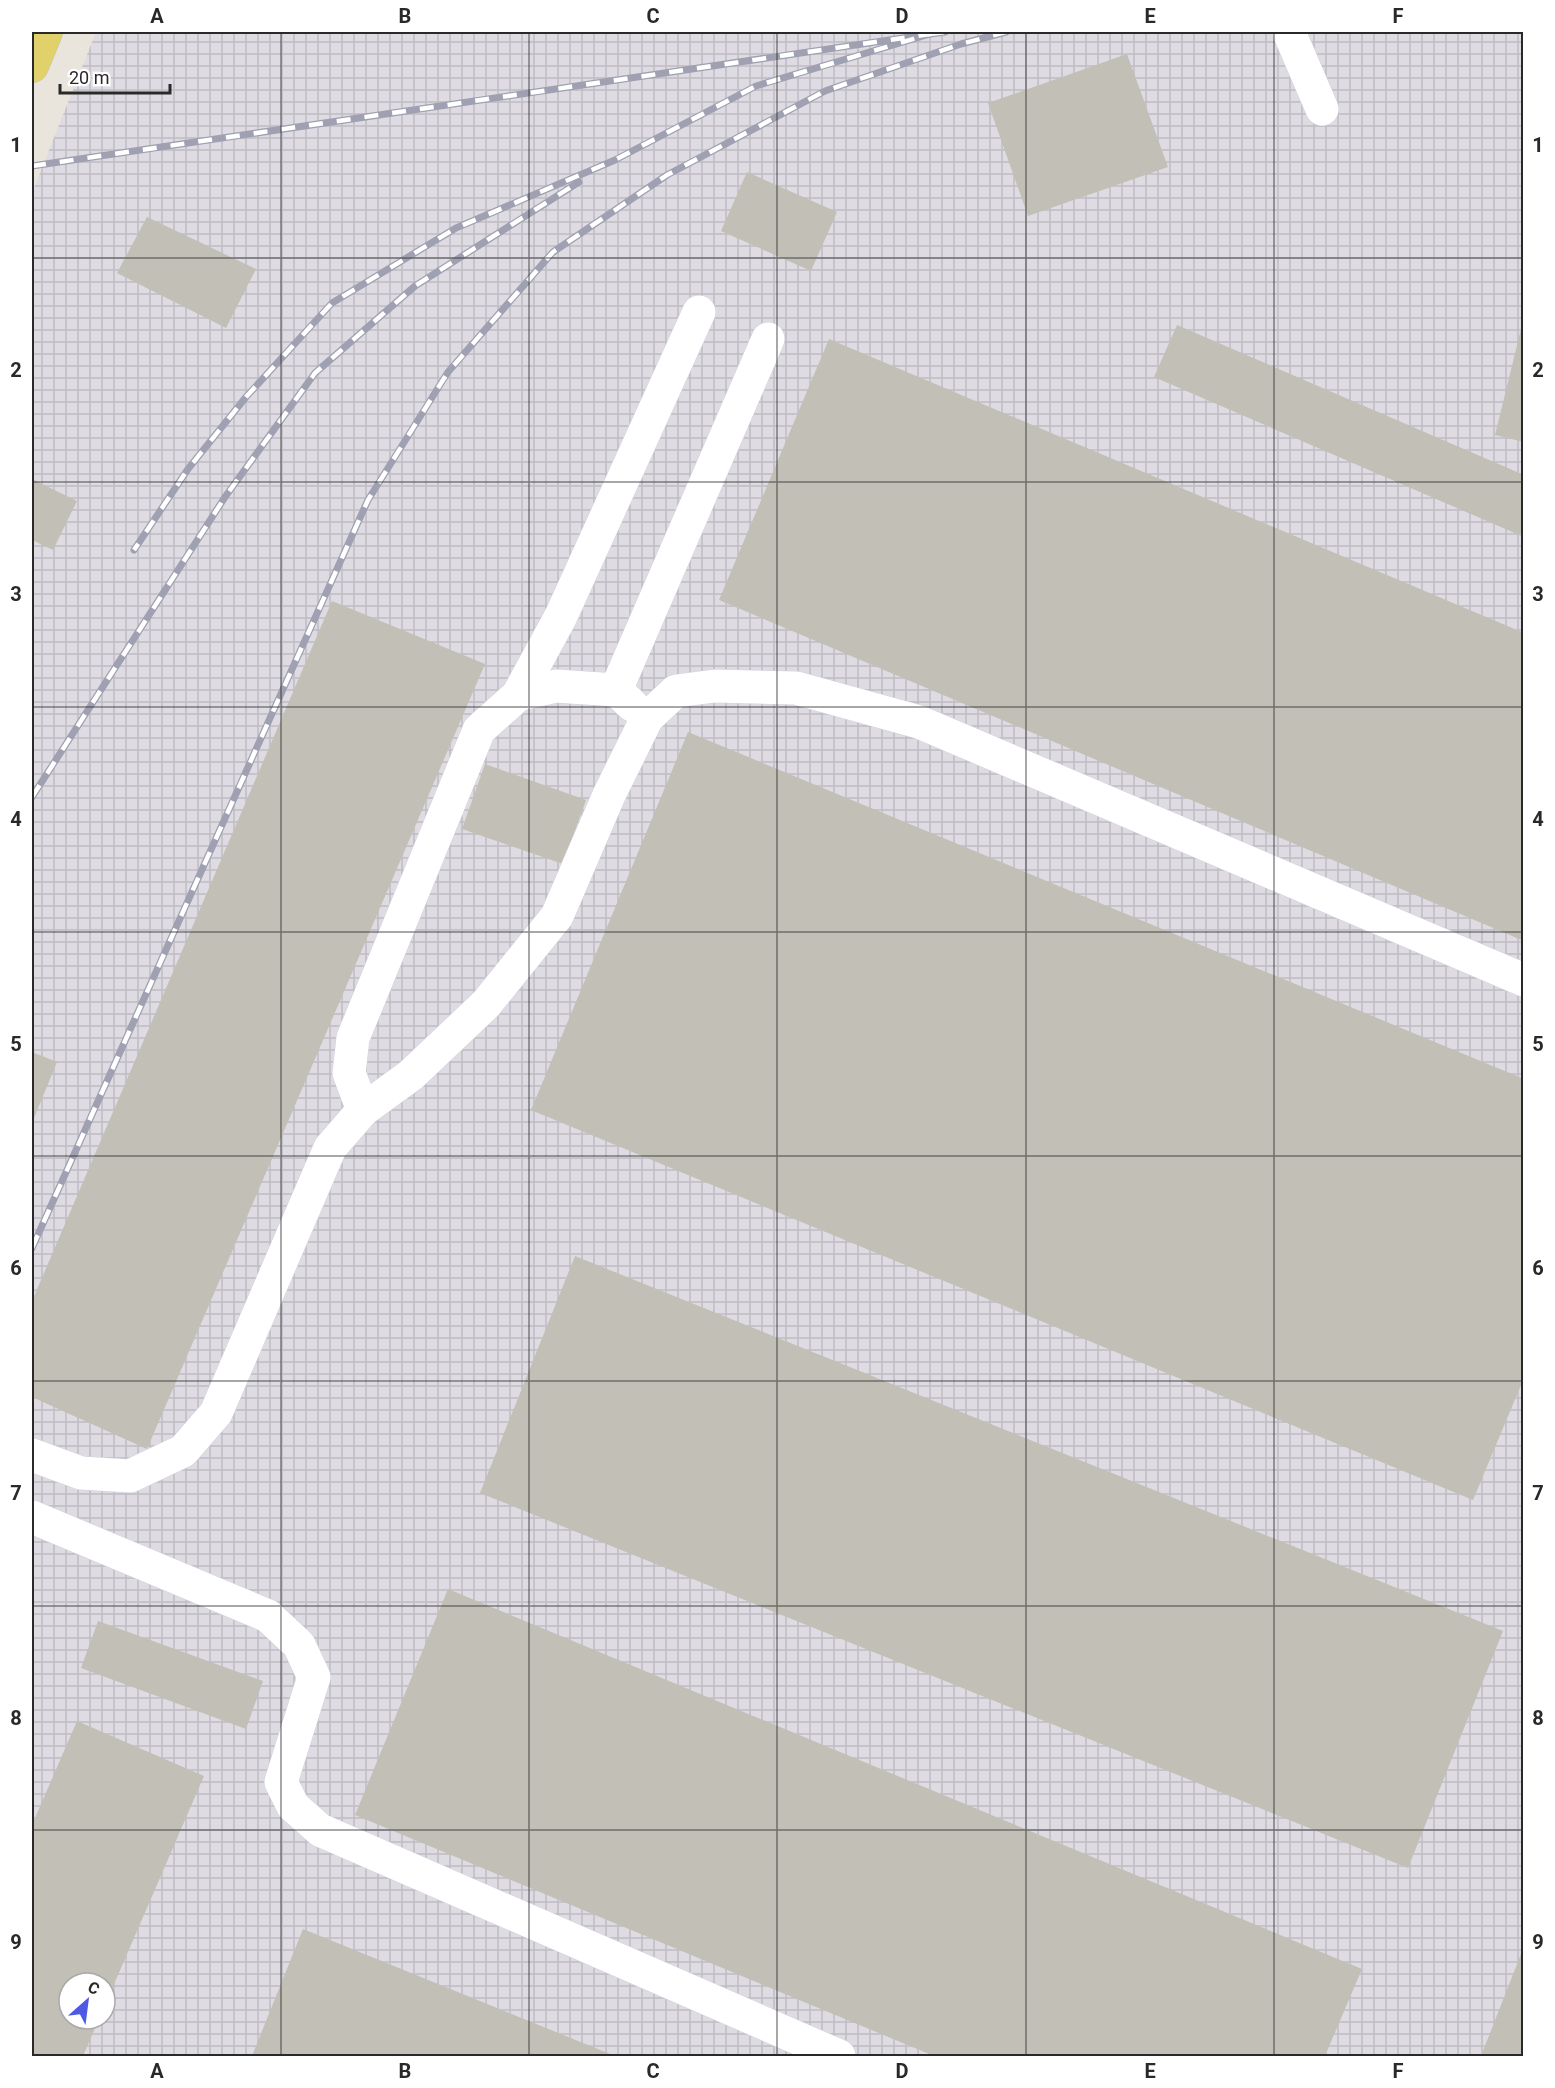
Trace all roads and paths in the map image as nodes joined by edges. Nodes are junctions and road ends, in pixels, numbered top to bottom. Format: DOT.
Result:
graph roads {
  1 [pos="46,32"];
  2 [pos="1289,32"];
  3 [pos="32,66"];
  4 [pos="1322,109"];
  5 [pos="699,312"];
  6 [pos="768,339"];
  7 [pos="616,690"];
  8 [pos="518,695"];
  9 [pos="647,718"];
  10 [pos="1524,980"];
  11 [pos="363,1110"];
  12 [pos="32,1455"];
  13 [pos="32,1517"];
  14 [pos="839,2056"];
  1 -- 3 [label="main road"];
  2 -- 4 [label="lane"];
  5 -- 8 [label="lane"];
  6 -- 7 [label="lane"];
  7 -- 8 [label="lane"];
  7 -- 9 [label="lane"];
  8 -- 11 [label="lane"];
  9 -- 10 [label="lane"];
  9 -- 11 [label="lane"];
  11 -- 12 [label="lane"];
  13 -- 14 [label="lane"];
}
